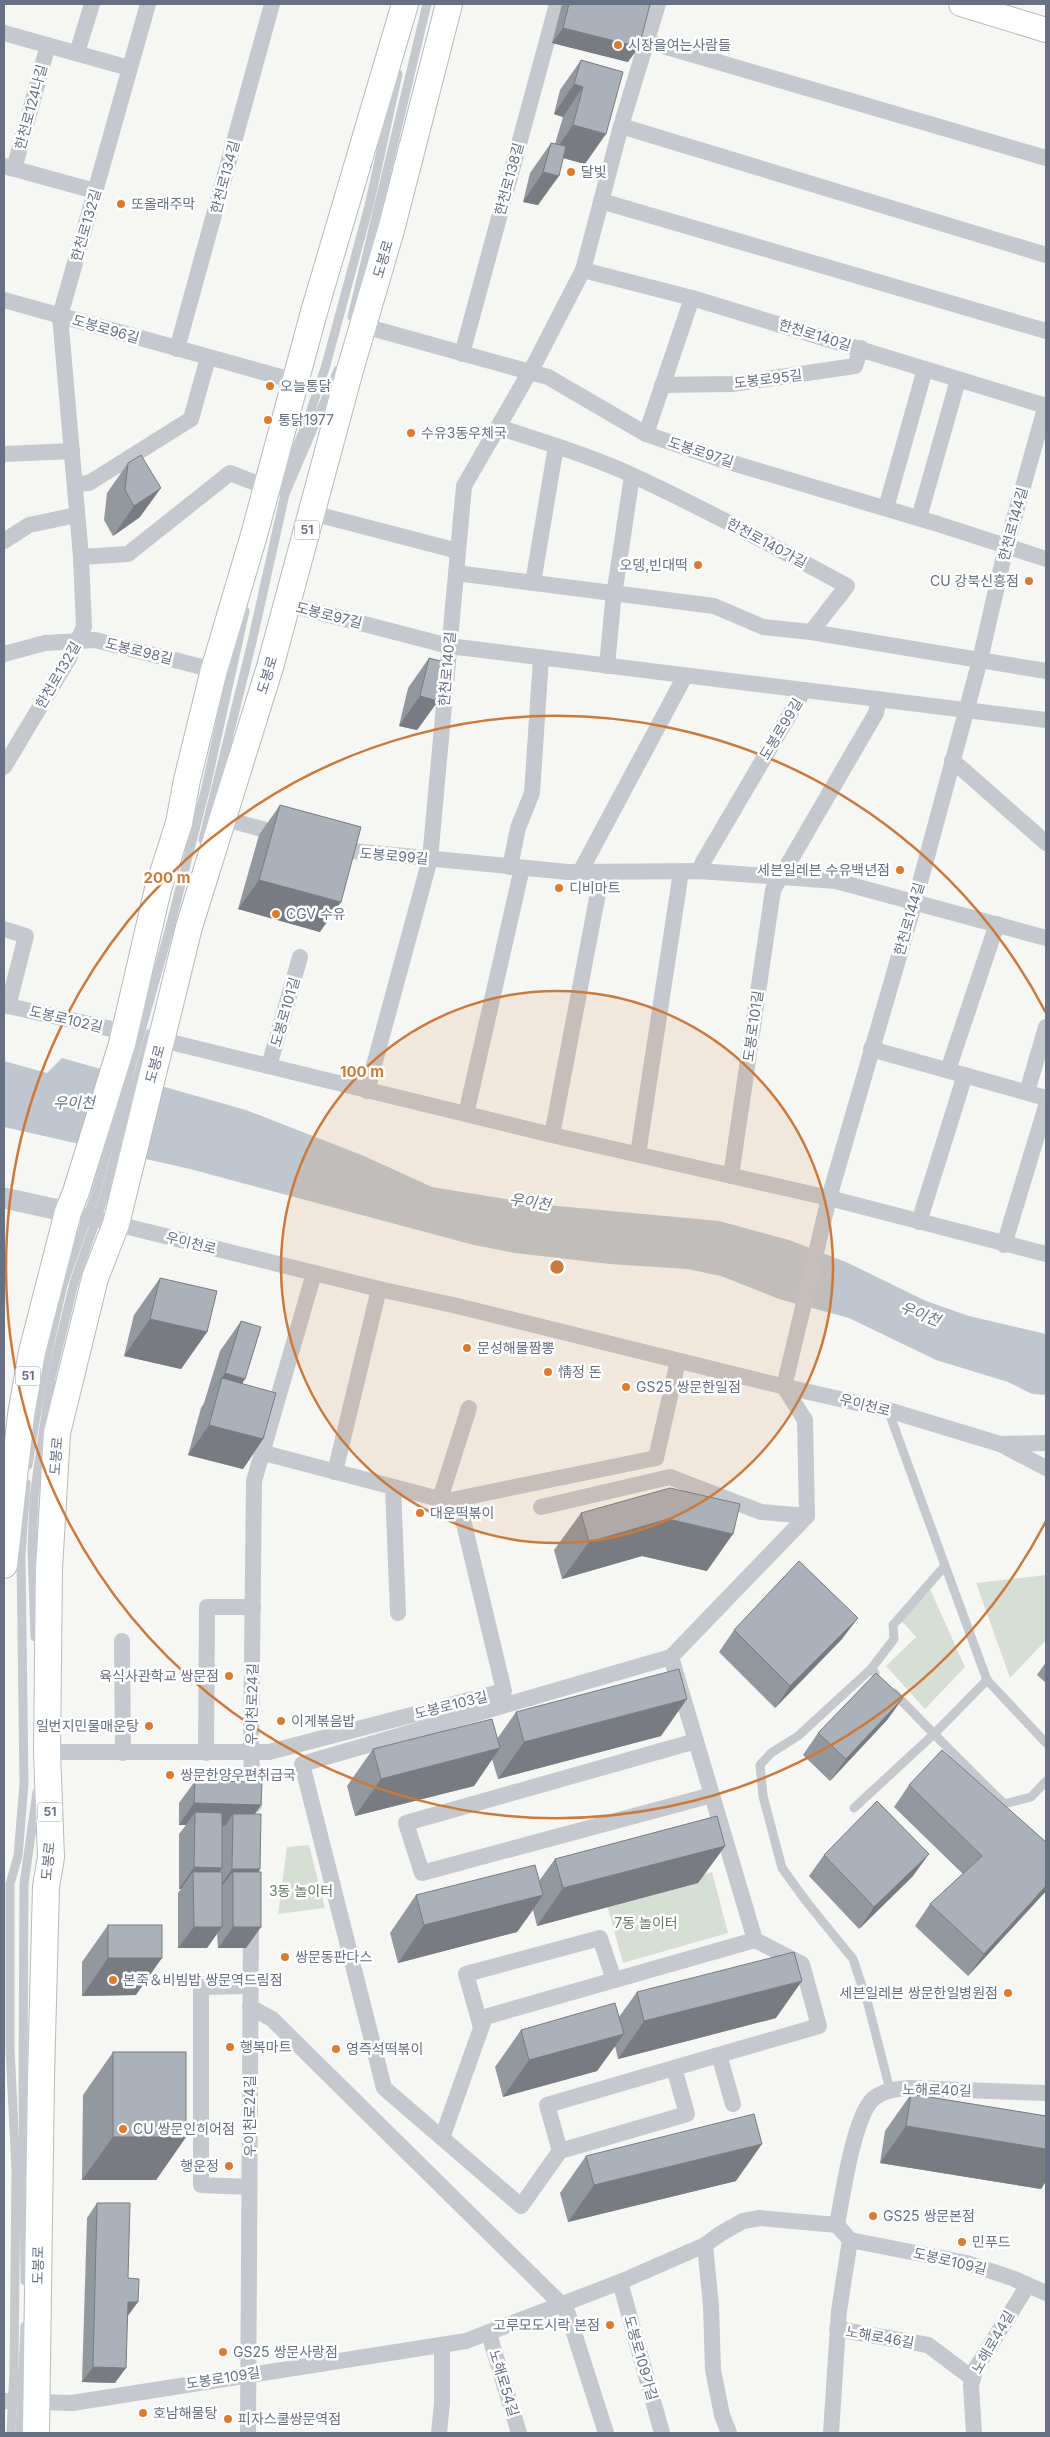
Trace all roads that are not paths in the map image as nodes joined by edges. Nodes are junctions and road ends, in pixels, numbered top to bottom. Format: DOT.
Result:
graph roads {
  1 [pos="92,4"];
  2 [pos="148,4"];
  3 [pos="272,4"];
  4 [pos="428,4"];
  5 [pos="449,4"];
  6 [pos="557,4"];
  7 [pos="658,4"];
  8 [pos="962,4"];
  9 [pos="412,6"];
  10 [pos="1046,30"];
  11 [pos="4,33"];
  12 [pos="646,41"];
  13 [pos="48,45"];
  14 [pos="77,53"];
  15 [pos="401,62"];
  16 [pos="130,68"];
  17 [pos="621,126"];
  18 [pos="1046,158"];
  19 [pos="9,168"];
  20 [pos="95,191"];
  21 [pos="601,201"];
  22 [pos="1046,255"];
  23 [pos="583,270"];
  24 [pos="692,298"];
  25 [pos="4,300"];
  26 [pos="60,316"];
  27 [pos="357,325"];
  28 [pos="1046,331"];
  29 [pos="861,348"];
  30 [pos="177,350"];
  31 [pos="462,354"];
  32 [pos="208,358"];
  33 [pos="341,361"];
  34 [pos="925,370"];
  35 [pos="529,373"];
  36 [pos="958,380"];
  37 [pos="295,381"];
  38 [pos="662,385"];
  39 [pos="1046,405"];
  40 [pos="498,427"];
  41 [pos="646,434"];
  42 [pos="556,446"];
  43 [pos="72,450"];
  44 [pos="4,454"];
  45 [pos="632,476"];
  46 [pos="75,484"];
  47 [pos="266,487"];
  48 [pos="886,508"];
  49 [pos="312,514"];
  50 [pos="77,515"];
  51 [pos="919,518"];
  52 [pos="4,541"];
  53 [pos="263,544"];
  54 [pos="1006,547"];
  55 [pos="458,551"];
  56 [pos="81,557"];
  57 [pos="1046,559"];
  58 [pos="456,573"];
  59 [pos="533,583"];
  60 [pos="616,595"];
  61 [pos="248,598"];
  62 [pos="287,604"];
  63 [pos="811,632"];
  64 [pos="78,640"];
  65 [pos="449,646"];
  66 [pos="4,654"];
  67 [pos="542,658"];
  68 [pos="980,660"];
  69 [pos="606,666"];
  70 [pos="214,670"];
  71 [pos="1046,671"];
  72 [pos="685,676"];
  73 [pos="804,690"];
  74 [pos="879,699"];
  75 [pos="965,710"];
  76 [pos="1046,720"];
  77 [pos="952,760"];
  78 [pos="4,767"];
  79 [pos="222,818"];
  80 [pos="301,840"];
  81 [pos="1046,843"];
  82 [pos="320,846"];
  83 [pos="201,849"];
  84 [pos="430,859"];
  85 [pos="516,867"];
  86 [pos="700,871"];
  87 [pos="580,872"];
  88 [pos="602,872"];
  89 [pos="681,872"];
  90 [pos="780,878"];
  91 [pos="194,880"];
  92 [pos="915,901"];
  93 [pos="996,924"];
  94 [pos="4,929"];
  95 [pos="1046,938"];
  96 [pos="300,957"];
  97 [pos="164,987"];
  98 [pos="6,1005"];
  99 [pos="159,1005"];
  100 [pos="1046,1027"];
  101 [pos="141,1044"];
  102 [pos="871,1049"];
  103 [pos="269,1066"];
  104 [pos="948,1070"];
  105 [pos="965,1075"];
  106 [pos="368,1091"];
  107 [pos="1027,1092"];
  108 [pos="1046,1098"];
  109 [pos="1046,1106"];
  110 [pos="466,1114"];
  111 [pos="552,1135"];
  112 [pos="638,1154"];
  113 [pos="731,1176"];
  114 [pos="4,1198"];
  115 [pos="829,1198"];
  116 [pos="96,1207"];
  117 [pos="919,1222"];
  118 [pos="1004,1244"];
  119 [pos="1046,1254"];
  120 [pos="314,1273"];
  121 [pos="378,1289"];
  122 [pos="678,1361"];
  123 [pos="784,1387"];
  124 [pos="469,1408"];
  125 [pos="888,1410"];
  126 [pos="1046,1443"];
  127 [pos="1000,1444"];
  128 [pos="264,1453"];
  129 [pos="1046,1468"];
  130 [pos="336,1472"];
  131 [pos="393,1487"];
  132 [pos="440,1500"];
  133 [pos="458,1500"];
  134 [pos="541,1507"];
  135 [pos="807,1516"];
  136 [pos="4,1565"];
  137 [pos="944,1567"];
  138 [pos="253,1607"];
  139 [pos="398,1613"];
  140 [pos="122,1641"];
  141 [pos="36,1646"];
  142 [pos="670,1657"];
  143 [pos="871,1669"];
  144 [pos="987,1680"];
  145 [pos="934,1734"];
  146 [pos="696,1741"];
  147 [pos="1046,1743"];
  148 [pos="47,1752"];
  149 [pos="123,1753"];
  150 [pos="206,1753"];
  151 [pos="251,1753"];
  152 [pos="1046,1781"];
  153 [pos="37,1786"];
  154 [pos="712,1795"];
  155 [pos="854,1808"];
  156 [pos="253,1818"];
  157 [pos="252,1907"];
  158 [pos="755,1940"];
  159 [pos="614,1980"];
  160 [pos="250,1986"];
  161 [pos="250,2007"];
  162 [pos="481,2027"];
  163 [pos="719,2055"];
  164 [pos="674,2068"];
  165 [pos="890,2090"];
  166 [pos="1046,2093"];
  167 [pos="733,2104"];
  168 [pos="442,2138"];
  169 [pos="560,2151"];
  170 [pos="249,2187"];
  171 [pos="837,2225"];
  172 [pos="850,2240"];
  173 [pos="705,2245"];
  174 [pos="620,2282"];
  175 [pos="1028,2285"];
  176 [pos="26,2294"];
  177 [pos="1046,2294"];
  178 [pos="561,2304"];
  179 [pos="26,2314"];
  180 [pos="837,2329"];
  181 [pos="489,2334"];
  182 [pos="442,2345"];
  183 [pos="248,2374"];
  184 [pos="972,2378"];
  185 [pos="19,2401"];
  186 [pos="11,2433"];
  187 [pos="20,2433"];
  188 [pos="36,2433"];
  189 [pos="248,2433"];
  190 [pos="439,2433"];
  191 [pos="519,2433"];
  192 [pos="606,2433"];
  193 [pos="662,2433"];
  194 [pos="729,2433"];
  195 [pos="831,2433"];
  196 [pos="974,2433"];
  1 -- 14 [label="street"];
  2 -- 16 [label="street, 한천로132길"];
  3 -- 30 [label="street, 한천로134길"];
  4 -- 27 [label="lane"];
  5 -- 27 [label="main road, 도봉로 / 51"];
  6 -- 31 [label="street, 한천로138길"];
  7 -- 12 [label="street, 한천로140길"];
  8 -- 10 [label="main road"];
  9 -- 37 [label="main road, 도봉로 / 51"];
  11 -- 13 [label="street, 한천로124나길"];
  12 -- 17 [label="street, 한천로140길"];
  12 -- 18 [label="street"];
  13 -- 14 [label="street, 한천로124나길"];
  13 -- 19 [label="street, 한천로124나길"];
  14 -- 16 [label="street, 한천로124나길"];
  15 -- 53 [label="lane"];
  16 -- 20 [label="street, 한천로132길"];
  17 -- 21 [label="street, 한천로140길"];
  17 -- 22 [label="street"];
  19 -- 20 [label="street, 한천로124나길"];
  20 -- 26 [label="street, 한천로132길"];
  21 -- 23 [label="street, 한천로140길"];
  21 -- 28 [label="street"];
  23 -- 24 [label="street, 한천로140길"];
  23 -- 35 [label="street, 한천로140길"];
  24 -- 29 [label="street, 한천로140길"];
  24 -- 38 [label="street"];
  25 -- 26 [label="street, 도봉로96길"];
  26 -- 30 [label="street, 도봉로96길"];
  26 -- 43 [label="street, 한천로132길"];
  27 -- 31 [label="street, 도봉로97길"];
  27 -- 49 [label="main road, 도봉로 / 51"];
  29 -- 34 [label="street, 한천로140길"];
  29 -- 38 [label="street, 도봉로95길"];
  30 -- 32 [label="street, 도봉로96길"];
  31 -- 35 [label="street, 도봉로97길"];
  32 -- 37 [label="street, 도봉로96길"];
  32 -- 46 [label="street"];
  33 -- 83 [label="lane"];
  34 -- 36 [label="street, 한천로140길"];
  34 -- 48 [label="street"];
  35 -- 40 [label="street, 한천로140길"];
  35 -- 41 [label="street, 도봉로97길"];
  36 -- 39 [label="street, 한천로140길"];
  36 -- 51 [label="street"];
  37 -- 47 [label="main road, 도봉로 / 51"];
  38 -- 41 [label="street"];
  39 -- 54 [label="street, 한천로144길"];
  40 -- 42 [label="street, 한천로140가길"];
  40 -- 55 [label="street, 한천로140길"];
  41 -- 48 [label="street, 도봉로97길"];
  42 -- 45 [label="street, 한천로140가길"];
  42 -- 59 [label="street"];
  43 -- 44 [label="street"];
  43 -- 46 [label="street, 한천로132길"];
  45 -- 60 [label="street"];
  45 -- 63 [label="street, 한천로140가길"];
  46 -- 50 [label="street, 한천로132길"];
  47 -- 56 [label="street"];
  47 -- 70 [label="main road, 도봉로 / 51"];
  48 -- 51 [label="street, 도봉로97길"];
  49 -- 55 [label="street"];
  49 -- 62 [label="main road, 도봉로 / 51"];
  50 -- 52 [label="street"];
  50 -- 56 [label="street, 한천로132길"];
  51 -- 54 [label="street, 도봉로97길"];
  54 -- 57 [label="street, 도봉로97길"];
  54 -- 68 [label="street, 한천로144길"];
  55 -- 58 [label="street, 한천로140길"];
  56 -- 64 [label="street, 한천로132길"];
  58 -- 59 [label="street"];
  58 -- 65 [label="street, 한천로140길"];
  59 -- 60 [label="street"];
  60 -- 63 [label="street"];
  60 -- 69 [label="street"];
  61 -- 101 [label="lane"];
  62 -- 65 [label="street, 도봉로97길"];
  62 -- 79 [label="main road, 도봉로 / 51"];
  63 -- 68 [label="street"];
  64 -- 66 [label="street, 도봉로98길"];
  64 -- 70 [label="street, 도봉로98길"];
  64 -- 78 [label="street, 한천로132길"];
  65 -- 67 [label="street, 도봉로97길"];
  65 -- 84 [label="street, 한천로140길"];
  67 -- 69 [label="street, 도봉로97길"];
  67 -- 85 [label="street"];
  68 -- 71 [label="street"];
  68 -- 75 [label="street, 한천로144길"];
  69 -- 72 [label="street, 도봉로97길"];
  70 -- 101 [label="main road, 도봉로 / 51"];
  72 -- 73 [label="street, 도봉로97길"];
  72 -- 87 [label="street"];
  73 -- 74 [label="street, 도봉로97길"];
  73 -- 86 [label="street, 도봉로99길"];
  74 -- 75 [label="street, 도봉로97길"];
  74 -- 90 [label="street"];
  75 -- 76 [label="street, 도봉로97길"];
  75 -- 77 [label="street, 한천로144길"];
  77 -- 81 [label="street"];
  77 -- 92 [label="street, 한천로144길"];
  79 -- 80 [label="street"];
  79 -- 101 [label="main road, 도봉로 / 51"];
  82 -- 84 [label="street, 도봉로99길"];
  84 -- 85 [label="street, 도봉로99길"];
  84 -- 106 [label="street, 한천로140길"];
  85 -- 87 [label="street, 도봉로99길"];
  85 -- 110 [label="street"];
  86 -- 89 [label="street, 도봉로99길"];
  86 -- 90 [label="street, 도봉로99길"];
  87 -- 88 [label="street, 도봉로99길"];
  88 -- 89 [label="street, 도봉로99길"];
  88 -- 111 [label="street"];
  89 -- 112 [label="street"];
  90 -- 92 [label="street, 도봉로99길"];
  90 -- 113 [label="street, 도봉로101길"];
  91 -- 97 [label="lane"];
  92 -- 93 [label="street, 도봉로99길"];
  92 -- 102 [label="street, 한천로144길"];
  93 -- 95 [label="street, 도봉로99길"];
  93 -- 104 [label="street"];
  94 -- 98 [label="street, 도봉로102길"];
  96 -- 103 [label="street, 도봉로101길"];
  98 -- 101 [label="street, 도봉로102길"];
  99 -- 101 [label="lane"];
  100 -- 107 [label="street"];
  101 -- 103 [label="street, 도봉로101길"];
  101 -- 116 [label="main road, 51"];
  101 -- 116 [label="main road, 도봉로 / 51"];
  102 -- 104 [label="street"];
  102 -- 115 [label="street, 한천로144길"];
  103 -- 106 [label="street, 도봉로101길"];
  104 -- 105 [label="street"];
  105 -- 107 [label="street"];
  105 -- 117 [label="street"];
  106 -- 110 [label="street, 도봉로101길"];
  107 -- 108 [label="street"];
  109 -- 118 [label="street"];
  110 -- 111 [label="street, 도봉로101길"];
  111 -- 112 [label="street, 도봉로101길"];
  112 -- 113 [label="street, 도봉로101길"];
  113 -- 115 [label="street, 도봉로101길"];
  114 -- 116 [label="street, 우이천로"];
  115 -- 117 [label="street, 도봉로101길"];
  115 -- 123 [label="street, 한천로144길"];
  116 -- 120 [label="street, 우이천로"];
  116 -- 136 [label="main road, 도봉로 / 51"];
  116 -- 141 [label="lane"];
  116 -- 148 [label="main road, 도봉로 / 51"];
  116 -- 185 [label="lane"];
  117 -- 118 [label="street, 도봉로101길"];
  118 -- 119 [label="street, 도봉로101길"];
  120 -- 121 [label="street, 우이천로"];
  120 -- 128 [label="street, 우이천로24길"];
  121 -- 122 [label="street, 우이천로"];
  121 -- 130 [label="street"];
  122 -- 123 [label="street, 우이천로"];
  122 -- 133 [label="street"];
  123 -- 125 [label="street, 우이천로"];
  123 -- 135 [label="street"];
  124 -- 132 [label="street"];
  125 -- 127 [label="street, 우이천로"];
  125 -- 137 [label="lane"];
  126 -- 127 [label="street"];
  127 -- 129 [label="street, 우이천로"];
  128 -- 130 [label="street"];
  128 -- 138 [label="street, 우이천로24길"];
  130 -- 131 [label="street"];
  131 -- 132 [label="street"];
  131 -- 139 [label="street"];
  132 -- 133 [label="street"];
  133 -- 151 [label="street, 도봉로103길"];
  134 -- 135 [label="street"];
  135 -- 142 [label="street"];
  137 -- 143 [label="lane"];
  137 -- 144 [label="lane"];
  138 -- 150 [label="street"];
  138 -- 151 [label="street, 우이천로24길"];
  140 -- 149 [label="street"];
  142 -- 146 [label="street"];
  142 -- 168 [label="street"];
  143 -- 145 [label="lane"];
  143 -- 165 [label="lane"];
  144 -- 145 [label="lane"];
  144 -- 147 [label="lane"];
  145 -- 152 [label="lane"];
  145 -- 155 [label="lane"];
  146 -- 154 [label="street"];
  146 -- 154 [label="street"];
  148 -- 149 [label="street, 도봉로103길"];
  148 -- 185 [label="main road, 도봉로 / 51"];
  149 -- 150 [label="street, 도봉로103길"];
  150 -- 151 [label="street, 도봉로103길"];
  151 -- 156 [label="street, 우이천로24길"];
  153 -- 176 [label="lane"];
  154 -- 158 [label="street"];
  157 -- 160 [label="street, 우이천로24길"];
  158 -- 159 [label="street"];
  158 -- 163 [label="street"];
  159 -- 162 [label="street"];
  159 -- 162 [label="street"];
  160 -- 161 [label="street, 우이천로24길"];
  160 -- 170 [label="street"];
  161 -- 170 [label="street, 우이천로24길"];
  161 -- 178 [label="street"];
  162 -- 168 [label="street"];
  163 -- 164 [label="street"];
  163 -- 167 [label="street"];
  164 -- 169 [label="street"];
  164 -- 169 [label="street"];
  165 -- 166 [label="street, 노해로40길"];
  165 -- 171 [label="street, 노해로40길"];
  168 -- 169 [label="street"];
  170 -- 183 [label="street, 우이천로24길"];
  171 -- 172 [label="street"];
  171 -- 173 [label="street, 도봉로109길"];
  172 -- 175 [label="street, 도봉로109길"];
  172 -- 180 [label="street, 노해로46길"];
  173 -- 174 [label="street, 도봉로109길"];
  173 -- 194 [label="street"];
  174 -- 178 [label="street, 도봉로109길"];
  174 -- 193 [label="street, 도봉로109가길"];
  175 -- 177 [label="street, 도봉로109길"];
  175 -- 184 [label="street, 노해로44길"];
  178 -- 181 [label="street, 도봉로109길"];
  178 -- 192 [label="street"];
  179 -- 185 [label="lane"];
  180 -- 184 [label="street, 노해로46길"];
  180 -- 195 [label="street, 노해로46길"];
  181 -- 182 [label="street, 도봉로109길"];
  181 -- 191 [label="street, 노해로54길"];
  182 -- 183 [label="street, 도봉로109길"];
  182 -- 190 [label="street"];
  183 -- 185 [label="street, 도봉로109길"];
  183 -- 189 [label="street, 우이천로24길"];
  184 -- 196 [label="street, 노해로44길"];
  185 -- 186 [label="lane"];
  185 -- 187 [label="lane"];
  185 -- 188 [label="main road, 도봉로 / 51"];
}
